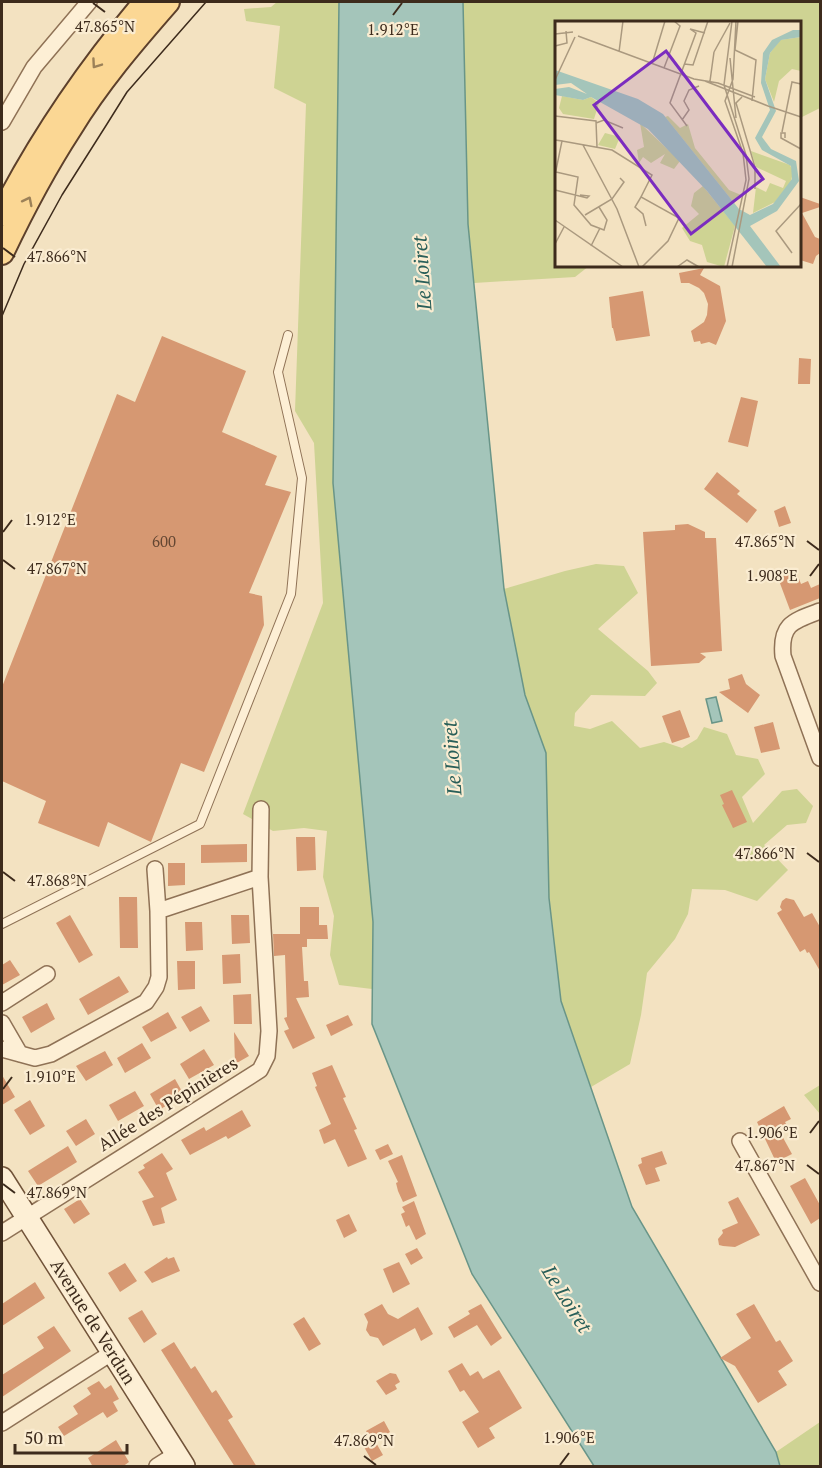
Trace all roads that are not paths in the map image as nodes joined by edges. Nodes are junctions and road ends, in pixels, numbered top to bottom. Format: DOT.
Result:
graph roads {
  1 [pos="89,2"];
  2 [pos="144,2"];
  3 [pos="168,2"];
  4 [pos="2,122"];
  5 [pos="2,214"];
  6 [pos="2,253"];
  7 [pos="288,335"];
  8 [pos="820,610"];
  9 [pos="820,758"];
  10 [pos="261,809"];
  11 [pos="155,869"];
  12 [pos="260,876"];
  13 [pos="158,911"];
  14 [pos="2,924"];
  15 [pos="47,974"];
  16 [pos="2,1004"];
  17 [pos="2,1023"];
  18 [pos="2,1049"];
  19 [pos="20,1054"];
  20 [pos="740,1141"];
  21 [pos="2,1178"];
  22 [pos="27,1217"];
  23 [pos="2,1233"];
  24 [pos="820,1283"];
  25 [pos="113,1352"];
  26 [pos="2,1423"];
  27 [pos="180,1460"];
  28 [pos="157,1467"];
  1 -- 4 [label="street"];
  2 -- 5 [label="main road, one-way"];
  6 -- 3 [label="main road, one-way"];
  7 -- 14 [label="lane"];
  8 -- 9 [label="street"];
  10 -- 12 [label="street, Allée des Pépinières"];
  11 -- 13 [label="street"];
  12 -- 13 [label="street"];
  12 -- 22 [label="street, Allée des Pépinières"];
  13 -- 19 [label="street"];
  15 -- 16 [label="street"];
  17 -- 19 [label="street"];
  18 -- 19 [label="street"];
  20 -- 24 [label="street"];
  21 -- 22 [label="street, Avenue de Verdun"];
  22 -- 23 [label="street, Allée des Pépinières"];
  22 -- 25 [label="street, Avenue de Verdun"];
  25 -- 26 [label="street"];
  25 -- 27 [label="street, Avenue de Verdun"];
  27 -- 28 [label="street"];
}
